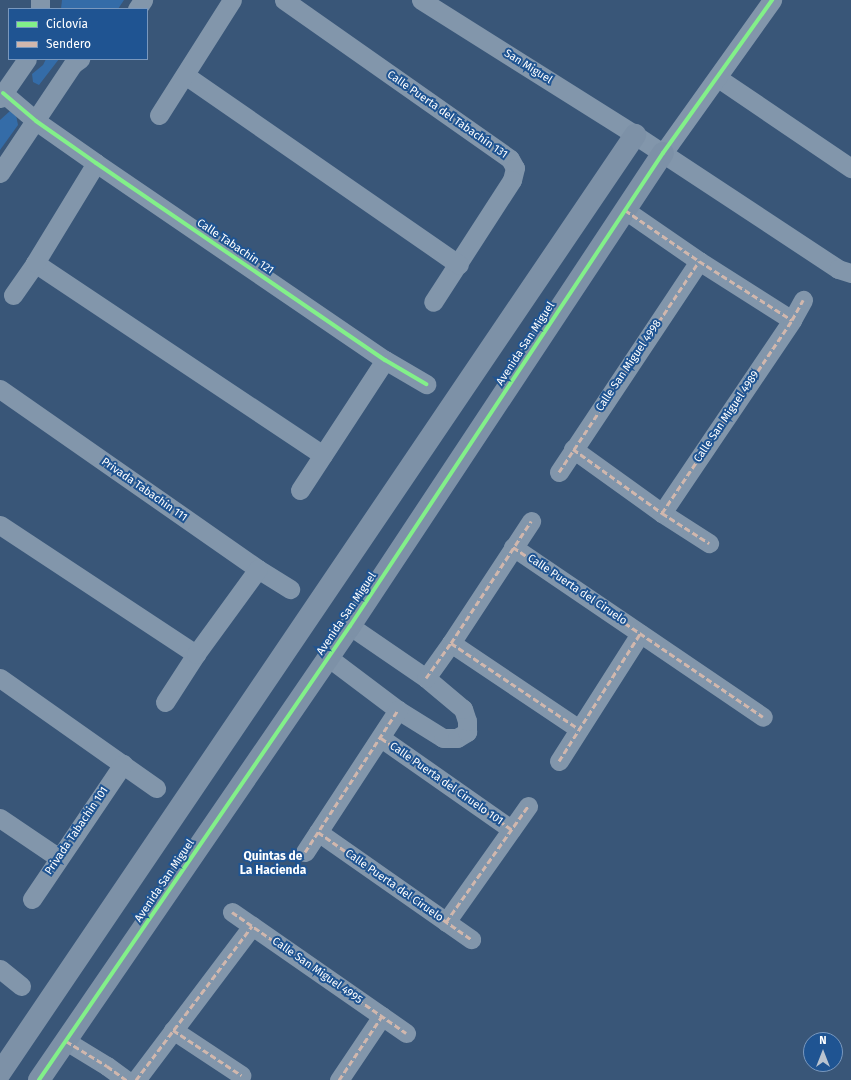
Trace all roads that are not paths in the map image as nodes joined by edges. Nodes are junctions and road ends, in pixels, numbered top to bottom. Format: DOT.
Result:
graph roads {
  1 [pos="232,0"];
  2 [pos="284,0"];
  3 [pos="772,0"];
  4 [pos="425,1"];
  5 [pos="26,60"];
  6 [pos="79,60"];
  7 [pos="185,75"];
  8 [pos="718,78"];
  9 [pos="2,96"];
  10 [pos="159,115"];
  11 [pos="36,121"];
  12 [pos="635,135"];
  13 [pos="664,153"];
  14 [pos="96,163"];
  15 [pos="851,168"];
  16 [pos="0,173"];
  17 [pos="625,210"];
  18 [pos="699,261"];
  19 [pos="35,263"];
  20 [pos="459,265"];
  21 [pos="851,273"];
  22 [pos="13,295"];
  23 [pos="803,300"];
  24 [pos="433,302"];
  25 [pos="792,320"];
  26 [pos="384,360"];
  27 [pos="426,384"];
  28 [pos="0,389"];
  29 [pos="573,449"];
  30 [pos="323,455"];
  31 [pos="559,472"];
  32 [pos="300,490"];
  33 [pos="662,513"];
  34 [pos="530,521"];
  35 [pos="0,525"];
  36 [pos="709,543"];
  37 [pos="513,547"];
  38 [pos="258,569"];
  39 [pos="290,589"];
  40 [pos="350,626"];
  41 [pos="640,634"];
  42 [pos="451,643"];
  43 [pos="196,654"];
  44 [pos="329,658"];
  45 [pos="0,678"];
  46 [pos="426,678"];
  47 [pos="165,702"];
  48 [pos="398,710"];
  49 [pos="763,717"];
  50 [pos="579,729"];
  51 [pos="381,738"];
  52 [pos="559,761"];
  53 [pos="123,764"];
  54 [pos="156,788"];
  55 [pos="528,806"];
  56 [pos="0,818"];
  57 [pos="511,829"];
  58 [pos="318,832"];
  59 [pos="305,852"];
  60 [pos="58,858"];
  61 [pos="32,899"];
  62 [pos="232,912"];
  63 [pos="446,922"];
  64 [pos="252,926"];
  65 [pos="471,940"];
  66 [pos="0,970"];
  67 [pos="21,986"];
  68 [pos="382,1016"];
  69 [pos="173,1030"];
  70 [pos="406,1033"];
  71 [pos="66,1041"];
  72 [pos="0,1073"];
  73 [pos="241,1075"];
  74 [pos="39,1080"];
  75 [pos="126,1080"];
  76 [pos="136,1080"];
  77 [pos="339,1080"];
  1 -- 7 [label="street"];
  2 -- 20 [label="street, Calle Puerta del Tabachín 131"];
  3 -- 8 [label="street"];
  4 -- 12 [label="street, San Miguel"];
  5 -- 9 [label="street"];
  6 -- 11 [label="street"];
  7 -- 10 [label="street"];
  7 -- 20 [label="street"];
  8 -- 13 [label="street"];
  8 -- 15 [label="street"];
  9 -- 11 [label="street, Calle Tabachin 121"];
  11 -- 14 [label="street, Calle Tabachin 121"];
  11 -- 16 [label="street"];
  12 -- 13 [label="street"];
  12 -- 72 [label="street"];
  13 -- 17 [label="street, Avenida San Miguel"];
  13 -- 21 [label="street"];
  14 -- 19 [label="street"];
  14 -- 26 [label="street, Calle Tabachin 121"];
  17 -- 18 [label="street"];
  17 -- 40 [label="street, Avenida San Miguel"];
  18 -- 25 [label="street"];
  18 -- 29 [label="street, Calle San Miguel 4998"];
  19 -- 22 [label="street"];
  19 -- 30 [label="street"];
  20 -- 24 [label="street, Calle Puerta del Tabachín 131"];
  23 -- 25 [label="street, Calle San Miguel 4989"];
  25 -- 33 [label="street, Calle San Miguel 4989"];
  26 -- 27 [label="street, Calle Tabachin 121"];
  26 -- 30 [label="street"];
  28 -- 38 [label="street, Privada Tabachin 111"];
  29 -- 31 [label="street, Calle San Miguel 4998"];
  29 -- 33 [label="street"];
  30 -- 32 [label="street"];
  33 -- 36 [label="street"];
  34 -- 37 [label="street"];
  35 -- 43 [label="street"];
  37 -- 41 [label="street, Calle Puerta del Ciruelo"];
  37 -- 42 [label="street"];
  38 -- 39 [label="street, Privada Tabachin 111"];
  38 -- 43 [label="street"];
  40 -- 44 [label="street, Avenida San Miguel"];
  40 -- 46 [label="street"];
  41 -- 49 [label="street, Calle Puerta del Ciruelo"];
  41 -- 50 [label="street"];
  42 -- 46 [label="street"];
  42 -- 50 [label="street"];
  43 -- 47 [label="street"];
  44 -- 48 [label="street"];
  44 -- 71 [label="street, Avenida San Miguel"];
  45 -- 53 [label="street"];
  46 -- 48 [label="street"];
  48 -- 51 [label="street"];
  50 -- 52 [label="street"];
  51 -- 57 [label="street, Calle Puerta del Ciruelo 101"];
  51 -- 58 [label="street"];
  53 -- 54 [label="street"];
  53 -- 60 [label="street, Privada Tabachin 101"];
  55 -- 57 [label="street, Calle Puerta del Ciruelo 101"];
  56 -- 60 [label="street"];
  57 -- 63 [label="street, Calle Puerta del Ciruelo 101"];
  58 -- 59 [label="street"];
  58 -- 63 [label="street, Calle Puerta del Ciruelo"];
  60 -- 61 [label="street, Privada Tabachin 101"];
  62 -- 64 [label="street, Calle San Miguel 4995"];
  63 -- 65 [label="street, Calle Puerta del Ciruelo"];
  64 -- 68 [label="street, Calle San Miguel 4995"];
  64 -- 69 [label="street"];
  66 -- 67 [label="street"];
  68 -- 70 [label="street, Calle San Miguel 4995"];
  68 -- 77 [label="street"];
  69 -- 73 [label="street"];
  69 -- 76 [label="street"];
  71 -- 74 [label="street, Avenida San Miguel"];
  71 -- 75 [label="street"];
}
